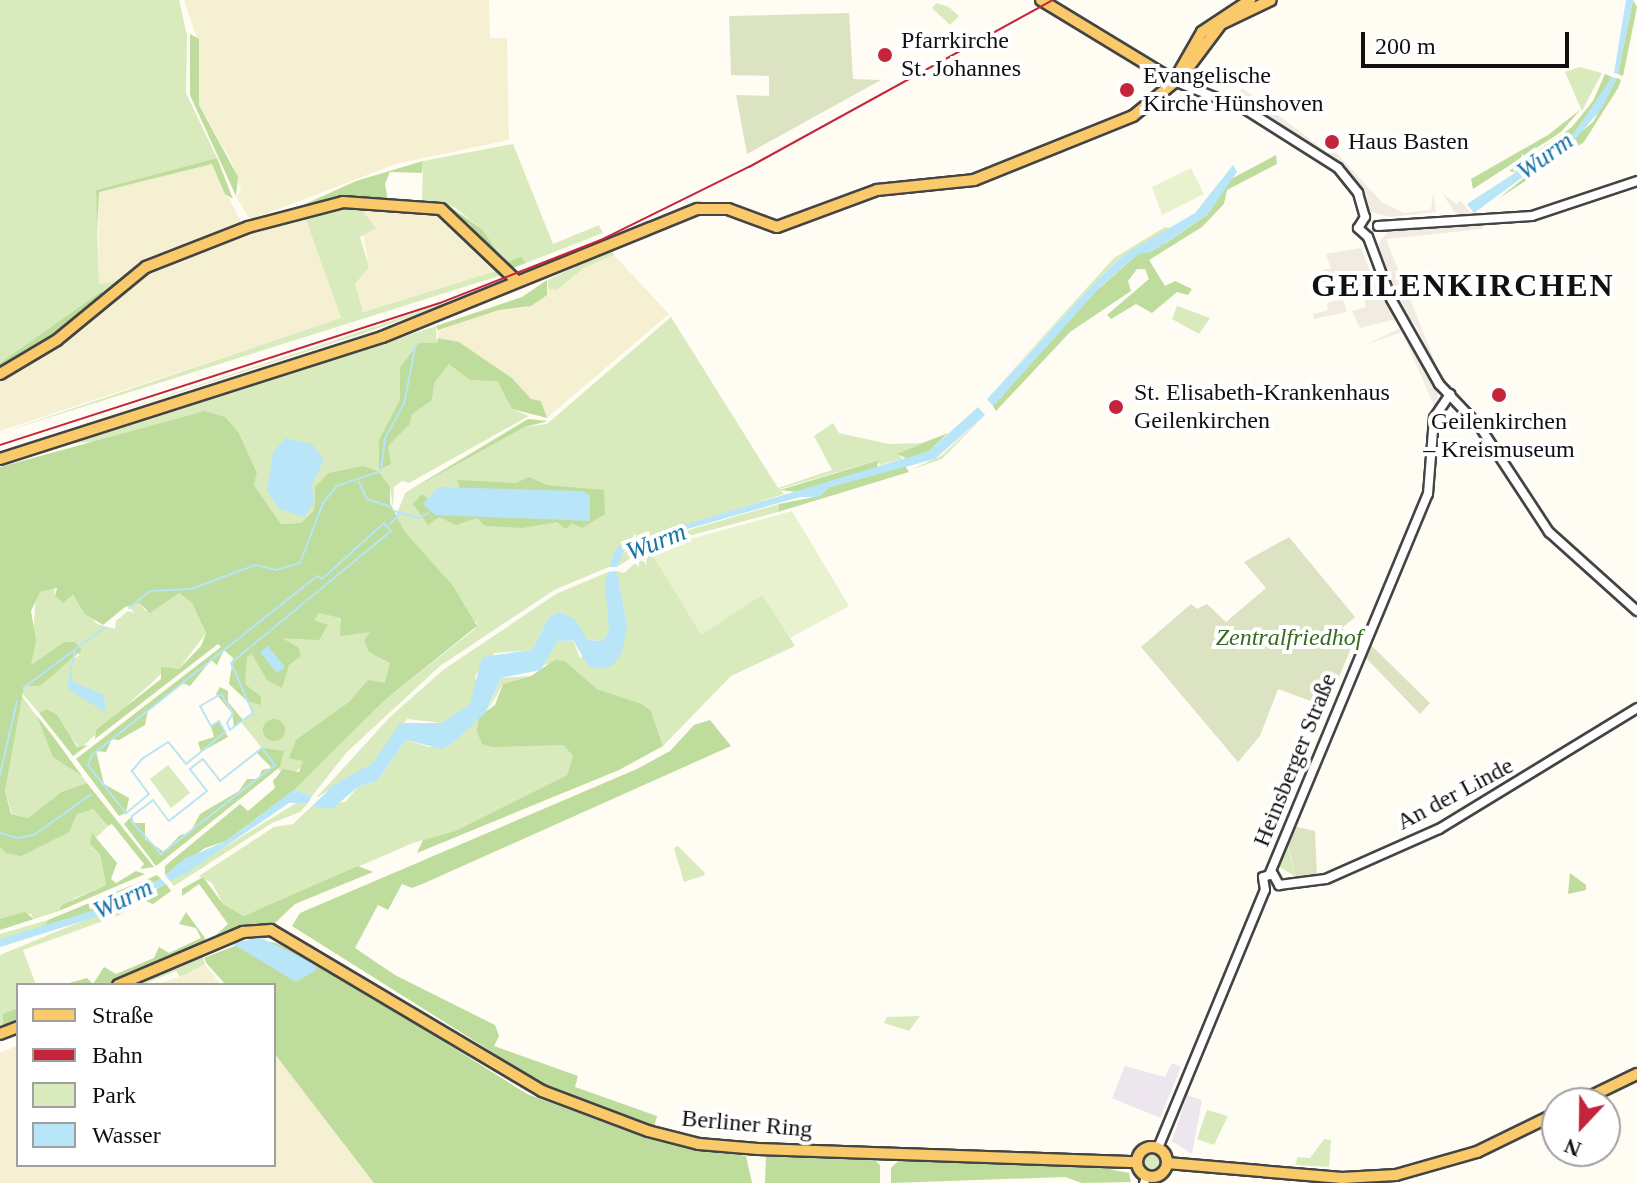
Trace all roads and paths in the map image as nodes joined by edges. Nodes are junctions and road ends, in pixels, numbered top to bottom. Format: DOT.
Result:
graph roads {
  1 [pos="1041,0"];
  2 [pos="1250,0"];
  3 [pos="1271,0"];
  4 [pos="1174,81"];
  5 [pos="1637,181"];
  6 [pos="1365,217"];
  7 [pos="1378,226"];
  8 [pos="1368,237"];
  9 [pos="517,281"];
  10 [pos="0,374"];
  11 [pos="1450,394"];
  12 [pos="0,459"];
  13 [pos="1637,611"];
  14 [pos="1637,708"];
  15 [pos="1270,873"];
  16 [pos="1279,885"];
  17 [pos="1265,890"];
  18 [pos="123,983"];
  19 [pos="1637,1074"];
  20 [pos="1610,1087"];
  21 [pos="1541,1121"];
  22 [pos="1158,1148"];
  23 [pos="1137,1162"];
  24 [pos="1167,1163"];
  25 [pos="1145,1180"];
  1 -- 4 [label="main road"];
  2 -- 4 [label="main road"];
  3 -- 4 [label="main road"];
  4 -- 6 [label="street"];
  4 -- 9 [label="main road"];
  5 -- 7 [label="street"];
  6 -- 7 [label="street"];
  6 -- 8 [label="street"];
  7 -- 8 [label="street"];
  8 -- 11 [label="street"];
  9 -- 10 [label="main road"];
  9 -- 12 [label="main road"];
  11 -- 13 [label="street"];
  11 -- 15 [label="street, Heinsberger Straße"];
  14 -- 16 [label="street, An der Linde"];
  15 -- 16 [label="street, Heinsberger Straße"];
  15 -- 17 [label="street, Heinsberger Straße"];
  16 -- 17 [label="street, Heinsberger Straße"];
  17 -- 22 [label="street, Heinsberger Straße"];
  18 -- 23 [label="main road, Berliner Ring"];
  19 -- 20 [label="main road"];
  21 -- 24 [label="main road"];
  22 -- 23 [label="main road"];
  22 -- 24 [label="main road"];
  23 -- 25 [label="main road"];
  24 -- 25 [label="main road"];
}
